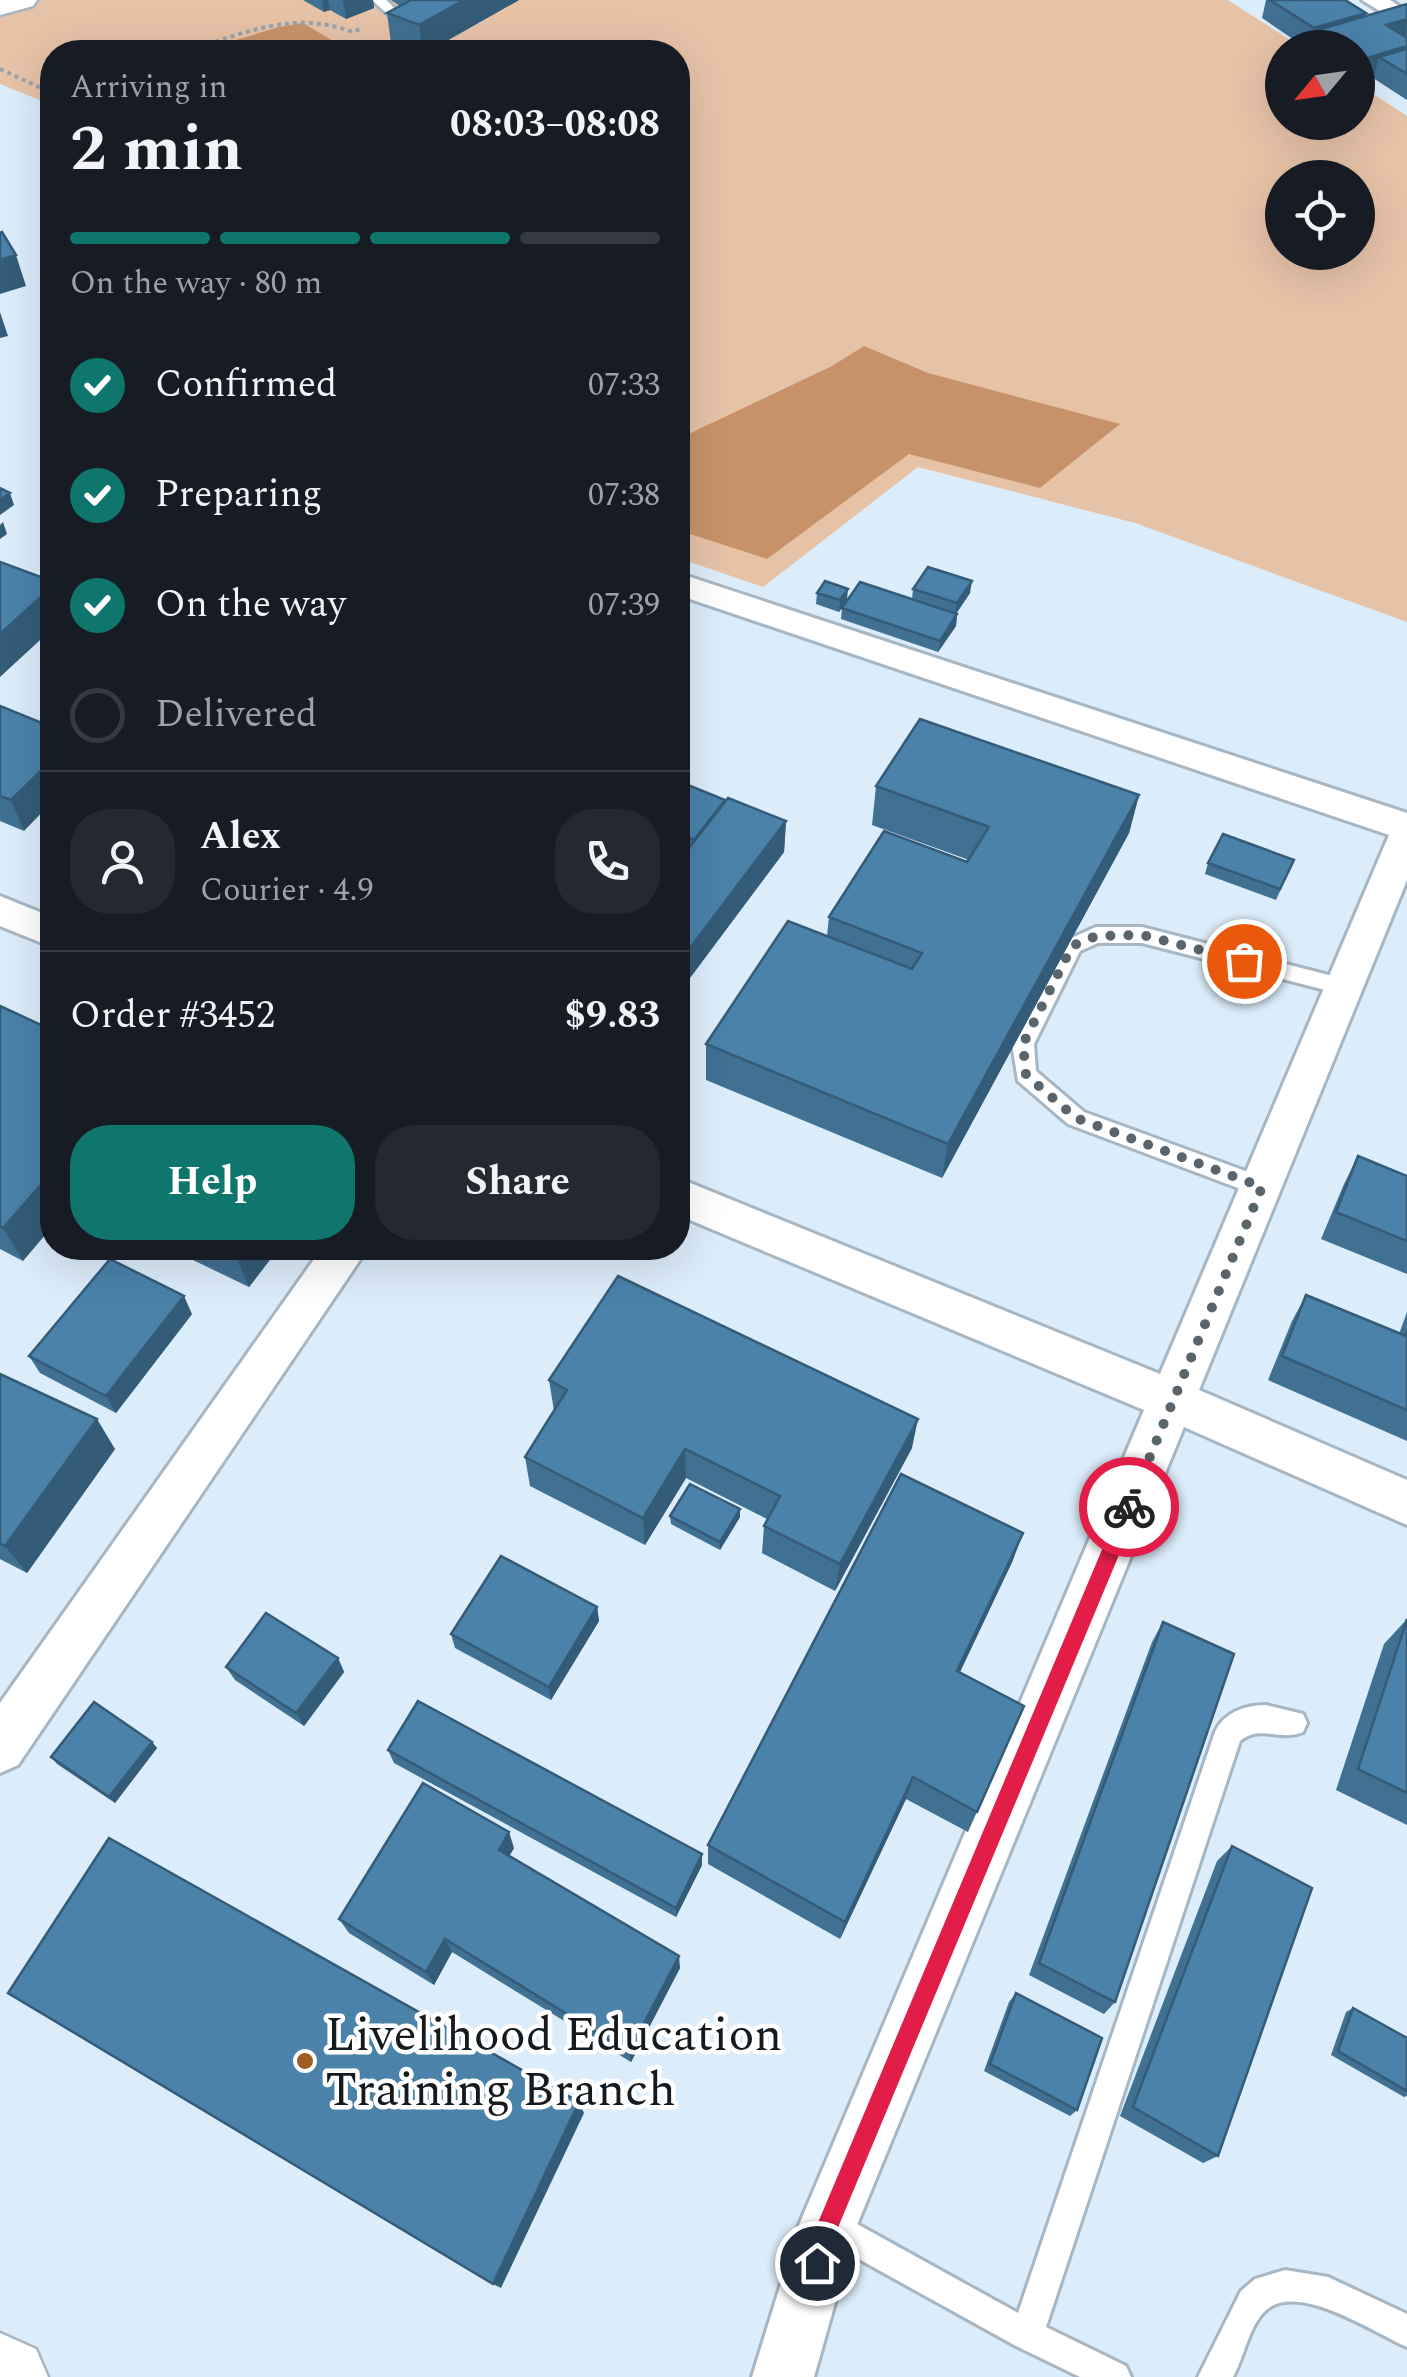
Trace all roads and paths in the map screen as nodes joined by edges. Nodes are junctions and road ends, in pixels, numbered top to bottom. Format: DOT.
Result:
graph roads {
  1 [pos="22,0"];
  2 [pos="378,0"];
  3 [pos="1374,0"];
  4 [pos="0,6"];
  5 [pos="397,16"];
  6 [pos="1407,20"];
  7 [pos="225,40"];
  8 [pos="0,69"];
  9 [pos="40,87"];
  10 [pos="690,588"];
  11 [pos="1407,827"];
  12 [pos="1407,835"];
  13 [pos="0,910"];
  14 [pos="40,927"];
  15 [pos="1345,987"];
  16 [pos="1262,1187"];
  17 [pos="690,1201"];
  18 [pos="338,1260"];
  19 [pos="1174,1401"];
  20 [pos="1407,1503"];
  21 [pos="1293,1723"];
  22 [pos="0,1748"];
  23 [pos="828,2225"];
  24 [pos="1407,2331"];
  25 [pos="1027,2334"];
  26 [pos="0,2373"];
  27 [pos="8,2377"];
  28 [pos="783,2377"];
  29 [pos="1115,2377"];
  30 [pos="1214,2377"];
  1 -- 4 [label="main road"];
  2 -- 5 [label="lane"];
  3 -- 6 [label="street"];
  5 -- 7 [label="path"];
  8 -- 9 [label="path"];
  10 -- 11 [label="street"];
  12 -- 15 [label="street"];
  13 -- 14 [label="street"];
  15 -- 16 [label="street"];
  15 -- 16 [label="lane"];
  16 -- 19 [label="street"];
  17 -- 19 [label="street"];
  18 -- 22 [label="street"];
  19 -- 20 [label="street"];
  19 -- 23 [label="street"];
  21 -- 25 [label="lane"];
  23 -- 25 [label="lane"];
  23 -- 28 [label="street"];
  24 -- 30 [label="lane"];
  25 -- 29 [label="lane"];
  26 -- 27 [label="main road"];
}
